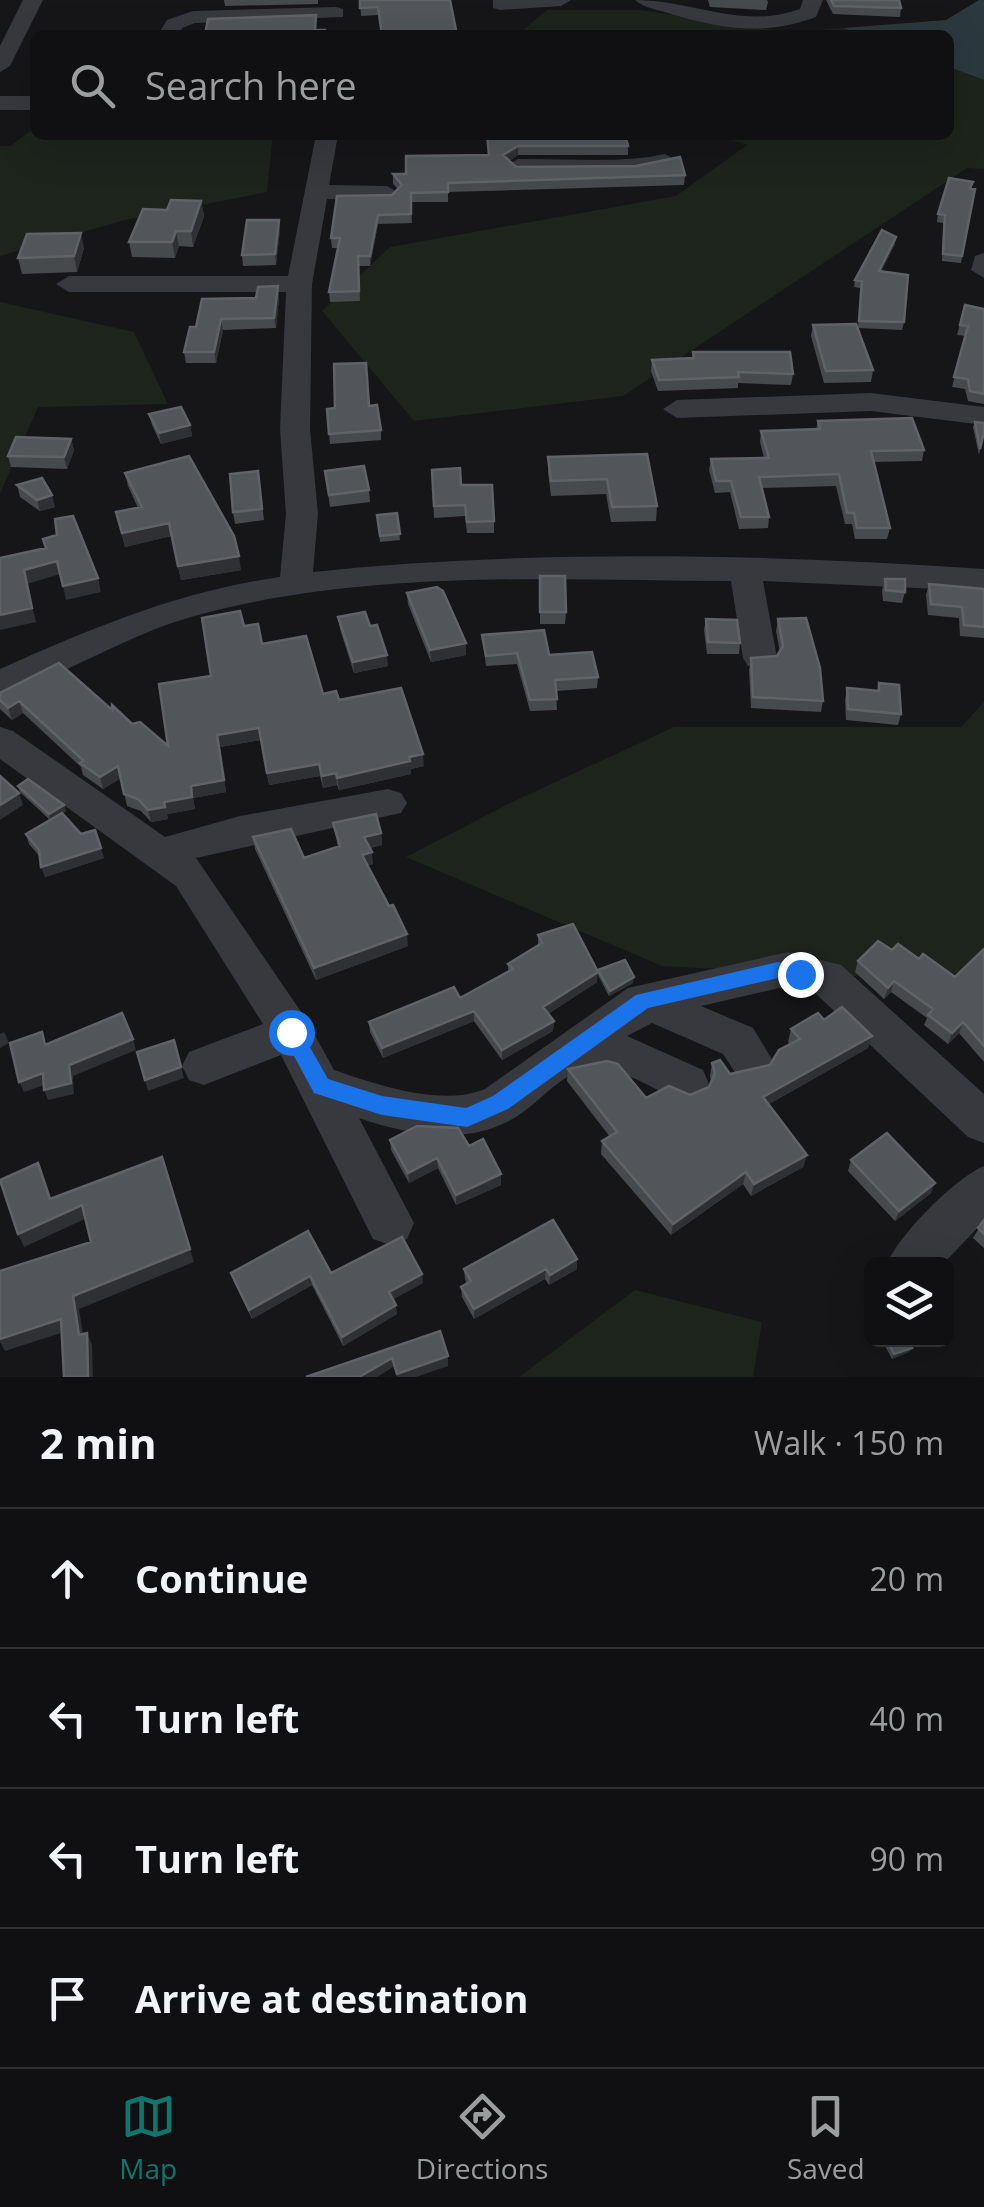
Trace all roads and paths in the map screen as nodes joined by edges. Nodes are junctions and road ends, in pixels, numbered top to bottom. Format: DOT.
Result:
graph roads {
  1 [pos="33,0"];
  2 [pos="193,0"];
  3 [pos="561,0"];
  4 [pos="645,0"];
  5 [pos="813,0"];
  6 [pos="337,6"];
  7 [pos="502,9"];
  8 [pos="220,15"];
  9 [pos="173,30"];
  10 [pos="0,66"];
  11 [pos="0,103"];
  12 [pos="30,103"];
  13 [pos="326,140"];
  14 [pos="517,162"];
  15 [pos="665,162"];
  16 [pos="317,192"];
  17 [pos="387,193"];
  18 [pos="984,261"];
  19 [pos="984,270"];
  20 [pos="69,284"];
  21 [pos="298,284"];
  22 [pos="677,409"];
  23 [pos="984,416"];
  24 [pos="745,570"];
  25 [pos="984,580"];
  26 [pos="296,583"];
  27 [pos="760,658"];
  28 [pos="0,683"];
  29 [pos="0,740"];
  30 [pos="388,803"];
  31 [pos="162,852"];
  32 [pos="633,1006"];
  33 [pos="291,1032"];
  34 [pos="572,1054"];
  35 [pos="751,1061"];
  36 [pos="204,1066"];
  37 [pos="686,1084"];
  38 [pos="322,1086"];
  39 [pos="984,1123"];
  40 [pos="984,1188"];
  41 [pos="390,1224"];
  42 [pos="918,1257"];
  1 -- 10 [label="street"];
  2 -- 8 [label="street"];
  3 -- 7 [label="street"];
  4 -- 5 [label="street"];
  6 -- 8 [label="street"];
  8 -- 9 [label="street"];
  11 -- 12 [label="street"];
  13 -- 16 [label="street"];
  14 -- 15 [label="street"];
  16 -- 17 [label="street"];
  16 -- 21 [label="street"];
  18 -- 19 [label="street"];
  20 -- 21 [label="street"];
  21 -- 26 [label="street"];
  22 -- 23 [label="street"];
  24 -- 25 [label="street"];
  24 -- 26 [label="street"];
  24 -- 27 [label="street"];
  26 -- 28 [label="street"];
  29 -- 31 [label="street"];
  30 -- 31 [label="street"];
  31 -- 33 [label="street"];
  32 -- 34 [label="street"];
  32 -- 35 [label="street"];
  32 -- 39 [label="street"];
  33 -- 36 [label="street"];
  33 -- 38 [label="street"];
  34 -- 37 [label="street"];
  34 -- 38 [label="street"];
  38 -- 41 [label="street"];
  40 -- 42 [label="street"];
}
